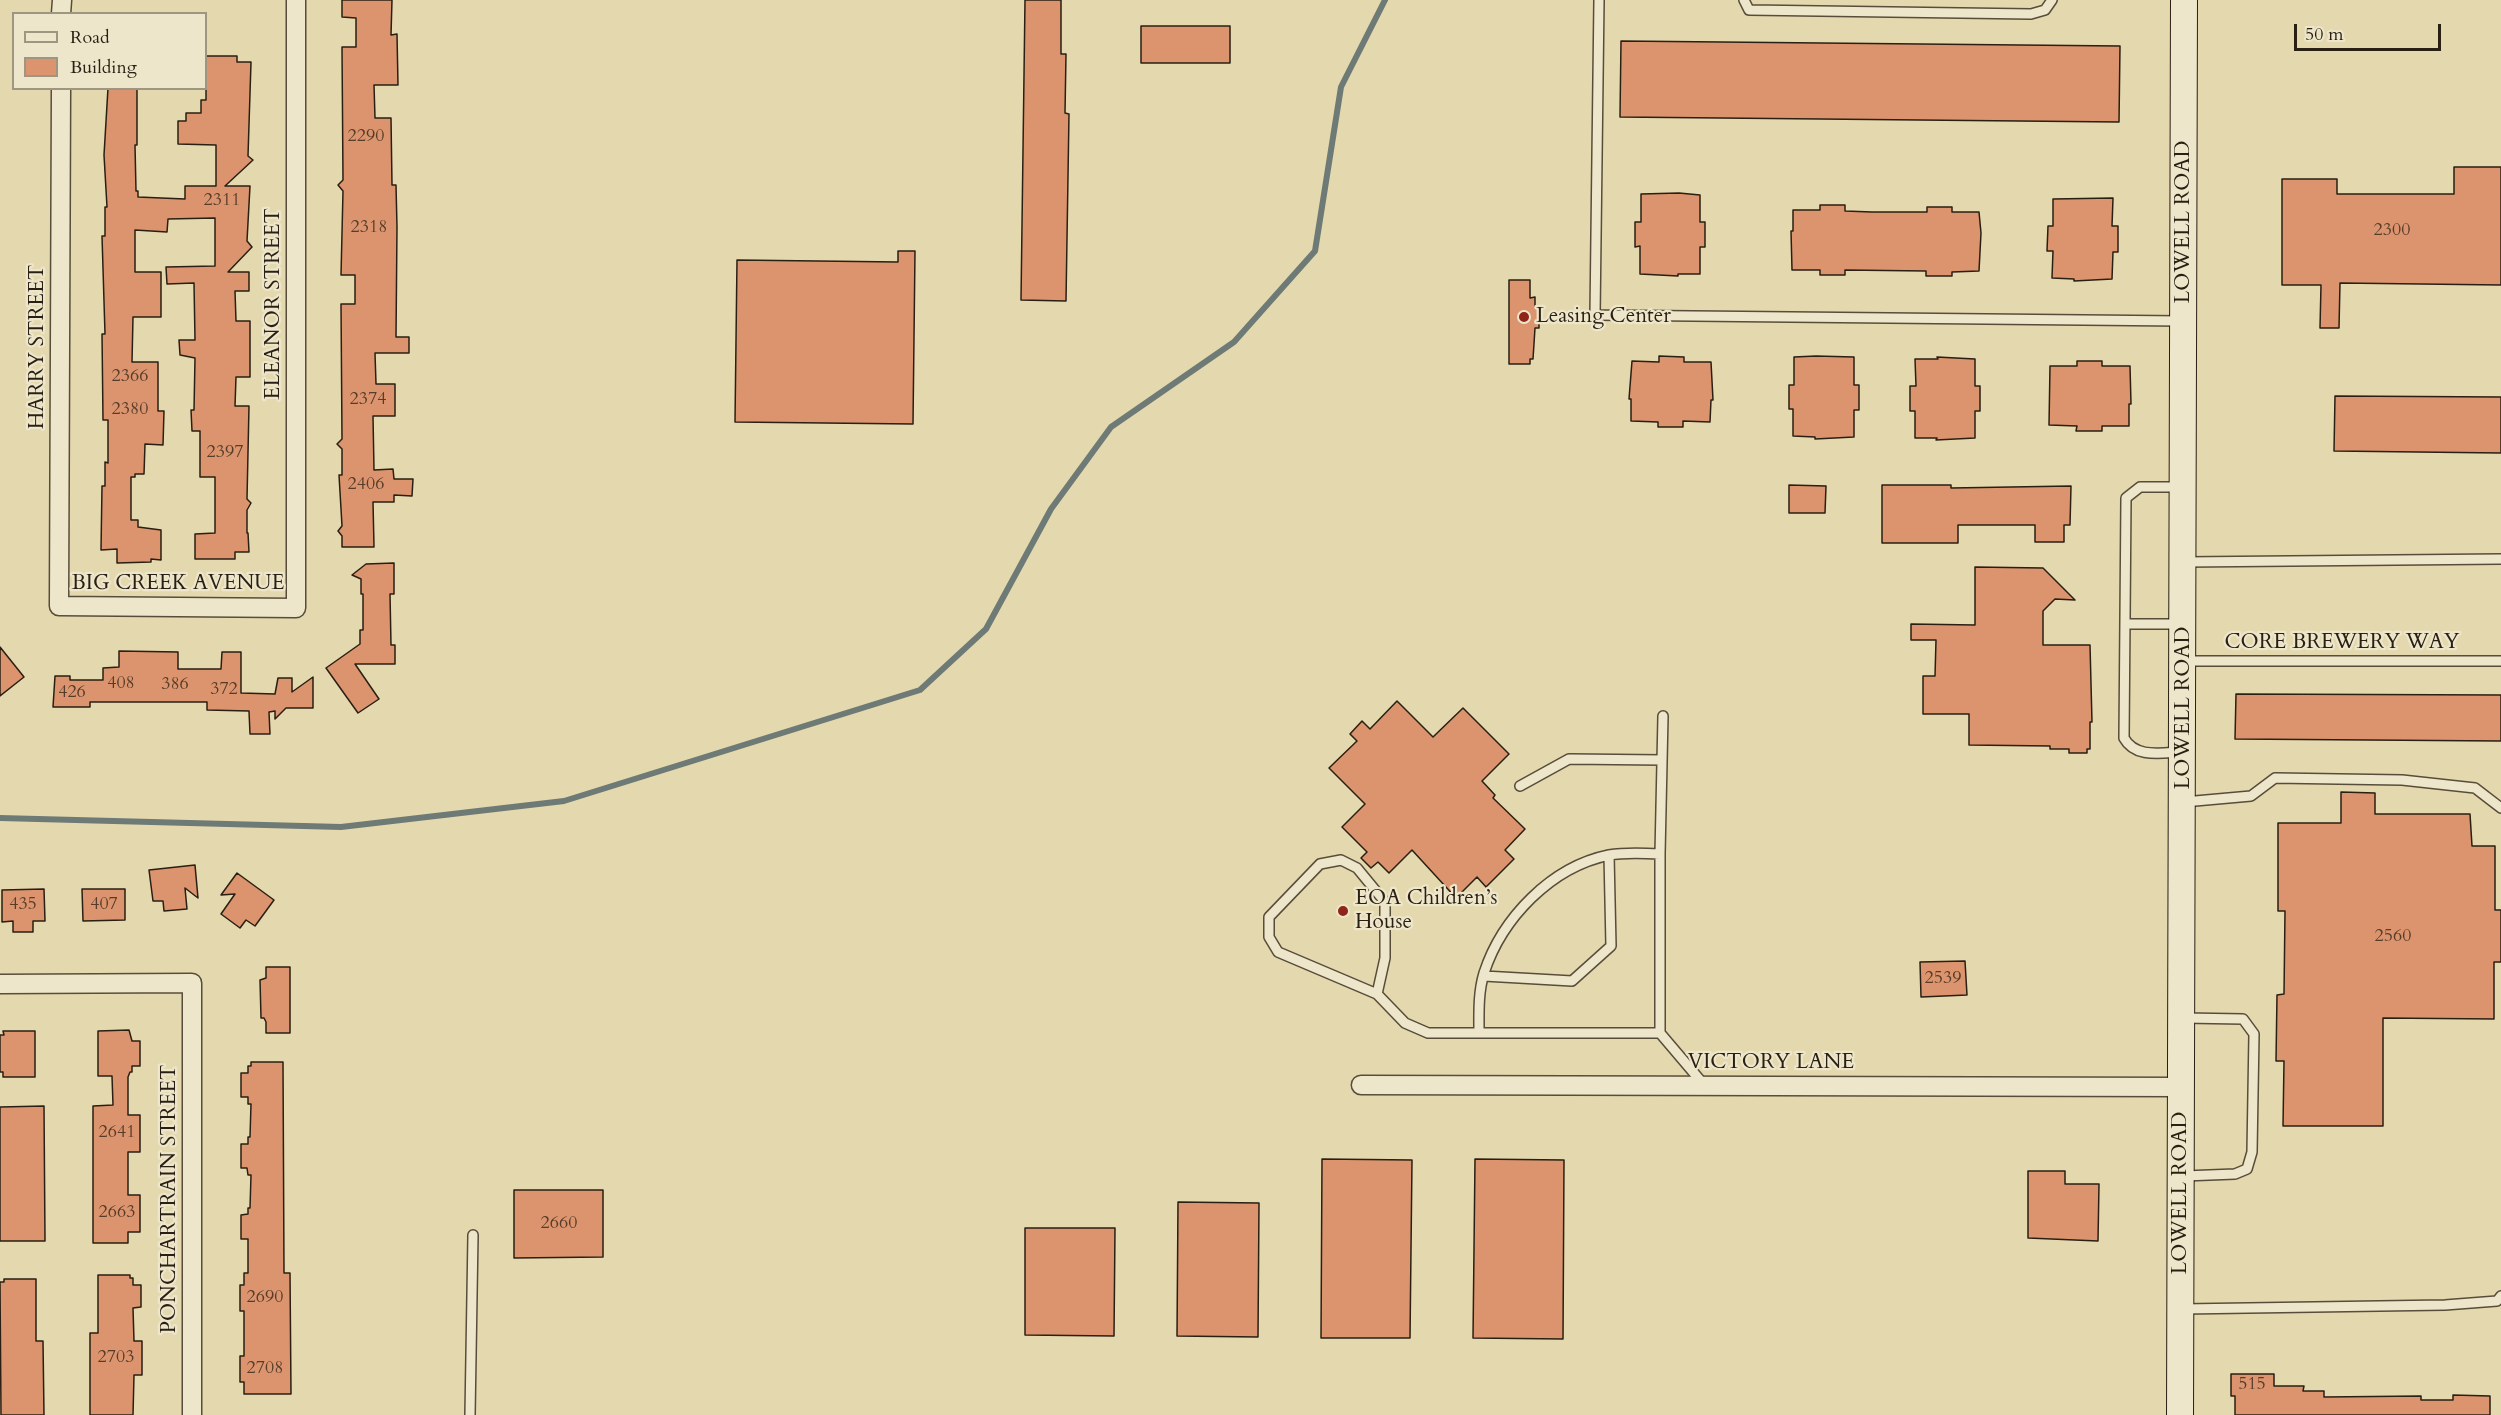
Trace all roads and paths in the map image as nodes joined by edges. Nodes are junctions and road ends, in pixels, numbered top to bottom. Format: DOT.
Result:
graph roads {
  1 [pos="296,0"];
  2 [pos="1599,0"];
  3 [pos="1743,0"];
  4 [pos="2052,0"];
  5 [pos="2184,0"];
  6 [pos="61,90"];
  7 [pos="2184,321"];
  8 [pos="2184,487"];
  9 [pos="2501,559"];
  10 [pos="2184,562"];
  11 [pos="59,606"];
  12 [pos="296,608"];
  13 [pos="2125,624"];
  14 [pos="2184,624"];
  15 [pos="2184,661"];
  16 [pos="2501,661"];
  17 [pos="1663,716"];
  18 [pos="2183,752"];
  19 [pos="1662,760"];
  20 [pos="1520,786"];
  21 [pos="2183,802"];
  22 [pos="2501,808"];
  23 [pos="1660,854"];
  24 [pos="1609,855"];
  25 [pos="1484,975"];
  26 [pos="0,984"];
  27 [pos="1377,994"];
  28 [pos="2182,1018"];
  29 [pos="1479,1033"];
  30 [pos="1660,1033"];
  31 [pos="1361,1085"];
  32 [pos="1705,1086"];
  33 [pos="2182,1087"];
  34 [pos="2181,1176"];
  35 [pos="473,1235"];
  36 [pos="2501,1296"];
  37 [pos="2181,1309"];
  38 [pos="192,1415"];
  39 [pos="470,1415"];
  40 [pos="2180,1415"];
  1 -- 12 [label="street, ELEANOR STREET"];
  2 -- 7 [label="lane"];
  3 -- 4 [label="lane"];
  5 -- 7 [label="street, LOWELL ROAD"];
  6 -- 11 [label="street, HARRY STREET"];
  7 -- 8 [label="street, LOWELL ROAD"];
  8 -- 10 [label="street, LOWELL ROAD"];
  8 -- 13 [label="lane"];
  9 -- 10 [label="lane"];
  10 -- 14 [label="street, LOWELL ROAD"];
  11 -- 12 [label="street, BIG CREEK AVENUE"];
  13 -- 14 [label="lane"];
  13 -- 18 [label="lane"];
  14 -- 15 [label="street, LOWELL ROAD"];
  15 -- 16 [label="lane, CORE BREWERY WAY"];
  15 -- 18 [label="street, LOWELL ROAD"];
  17 -- 19 [label="lane"];
  18 -- 21 [label="street, LOWELL ROAD"];
  19 -- 20 [label="lane"];
  19 -- 23 [label="lane"];
  21 -- 22 [label="lane"];
  21 -- 28 [label="street, LOWELL ROAD"];
  23 -- 24 [label="lane"];
  23 -- 30 [label="lane"];
  24 -- 25 [label="lane"];
  24 -- 25 [label="lane"];
  25 -- 29 [label="lane"];
  26 -- 38 [label="street, PONCHARTRAIN STREET"];
  27 -- 27 [label="lane"];
  27 -- 29 [label="lane"];
  28 -- 33 [label="street, LOWELL ROAD"];
  28 -- 34 [label="lane"];
  29 -- 30 [label="lane"];
  30 -- 32 [label="lane"];
  31 -- 32 [label="street, VICTORY LANE"];
  32 -- 33 [label="street, VICTORY LANE"];
  33 -- 34 [label="street, LOWELL ROAD"];
  34 -- 37 [label="street, LOWELL ROAD"];
  35 -- 39 [label="lane"];
  36 -- 37 [label="lane"];
  37 -- 40 [label="street, LOWELL ROAD"];
}
